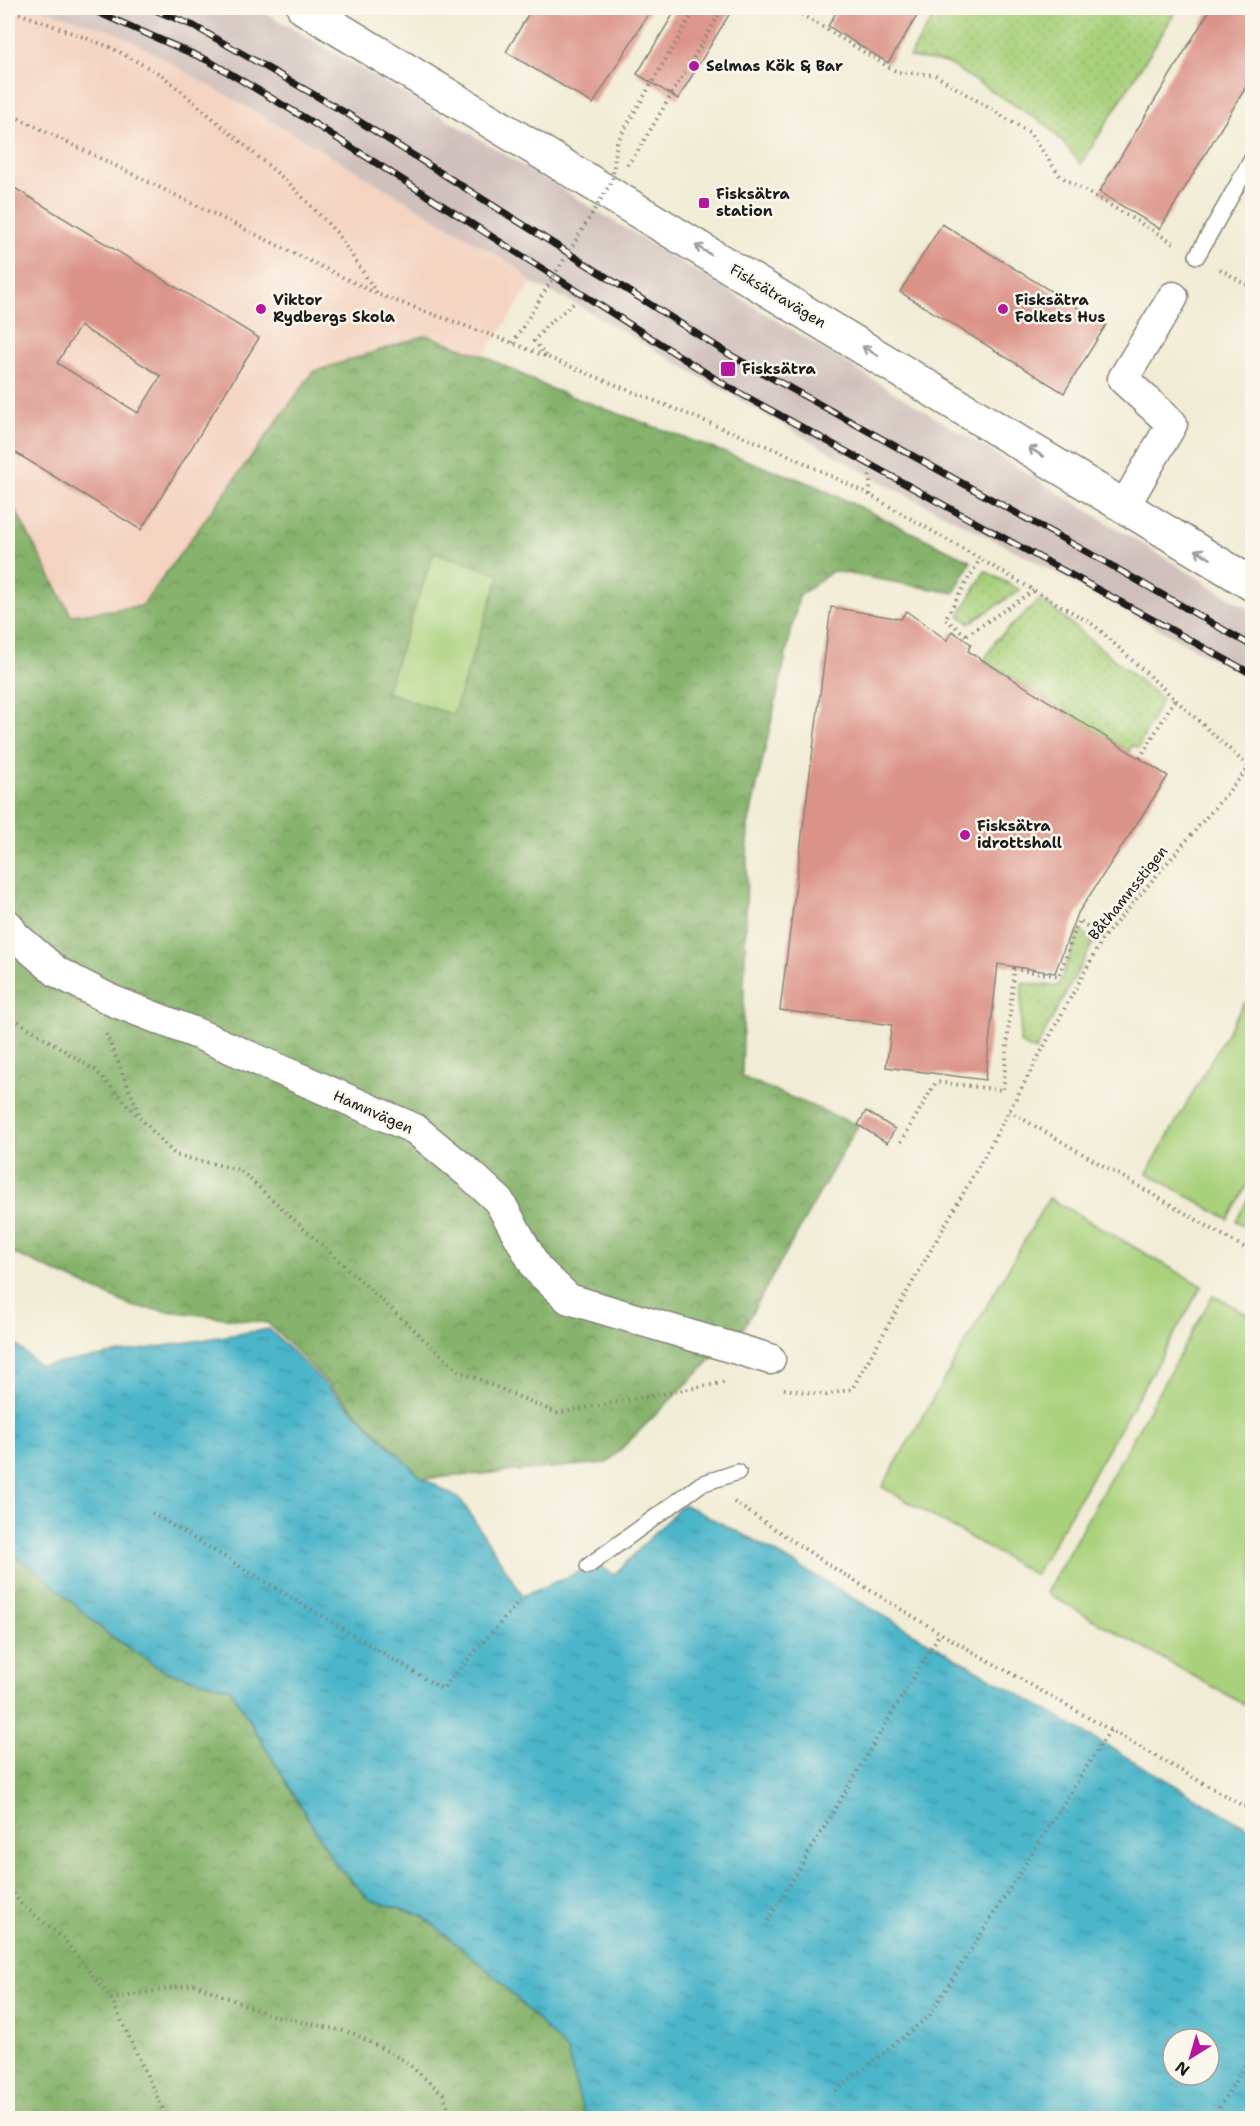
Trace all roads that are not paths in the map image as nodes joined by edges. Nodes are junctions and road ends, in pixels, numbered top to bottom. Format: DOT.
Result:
graph roads {
  1 [pos="304,8"];
  2 [pos="1252,159"];
  3 [pos="1197,256"];
  4 [pos="1173,297"];
  5 [pos="1125,505"];
  6 [pos="1252,584"];
  7 [pos="8,925"];
  8 [pos="770,1359"];
  9 [pos="738,1472"];
  10 [pos="588,1566"];
  5 -- 1 [label="street, Fisksätravägen, one-way"];
  2 -- 3 [label="lane"];
  4 -- 5 [label="street"];
  6 -- 5 [label="street, Fisksätravägen, one-way"];
  7 -- 8 [label="street, Hamnvägen"];
  9 -- 10 [label="lane"];
}
